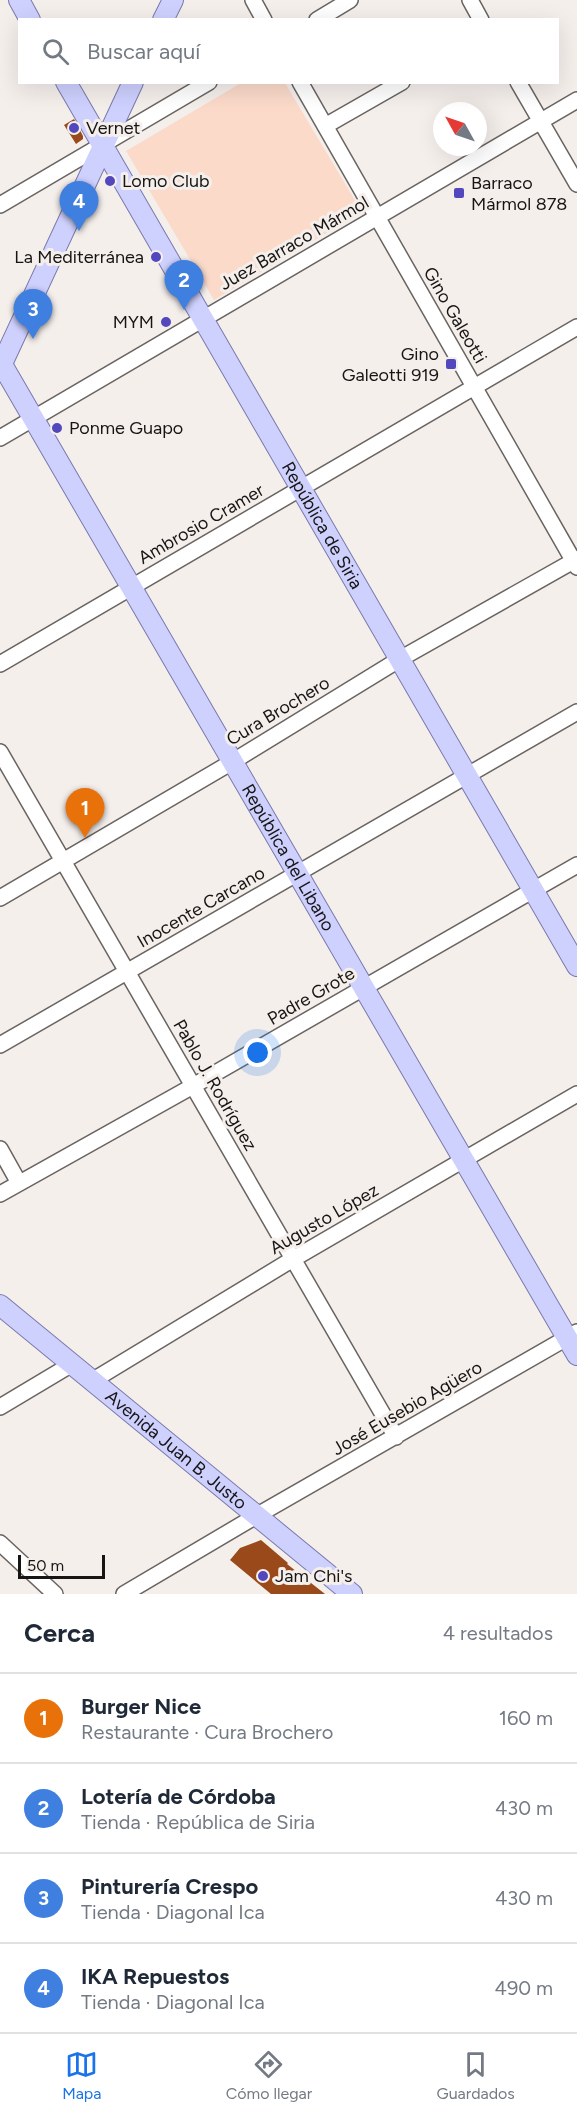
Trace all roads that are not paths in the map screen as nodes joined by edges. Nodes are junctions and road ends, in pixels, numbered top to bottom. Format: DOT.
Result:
graph roads {
  1 [pos="19,0"];
  2 [pos="173,0"];
  3 [pos="253,0"];
  4 [pos="350,0"];
  5 [pos="470,0"];
  6 [pos="29,18"];
  7 [pos="164,18"];
  8 [pos="263,18"];
  9 [pos="320,18"];
  10 [pos="480,18"];
  11 [pos="67,84"];
  12 [pos="132,84"];
  13 [pos="206,84"];
  14 [pos="301,84"];
  15 [pos="398,84"];
  16 [pos="519,84"];
  17 [pos="577,100"];
  18 [pos="541,122"];
  19 [pos="325,126"];
  20 [pos="102,145"];
  21 [pos="577,184"];
  22 [pos="0,205"];
  23 [pos="377,217"];
  24 [pos="203,319"];
  25 [pos="577,327"];
  26 [pos="1,365"];
  27 [pos="474,387"];
  28 [pos="33,419"];
  29 [pos="0,438"];
  30 [pos="301,488"];
  31 [pos="576,563"];
  32 [pos="131,588"];
  33 [pos="400,659"];
  34 [pos="0,664"];
  35 [pos="577,712"];
  36 [pos="0,752"];
  37 [pos="232,762"];
  38 [pos="467,776"];
  39 [pos="63,861"];
  40 [pos="577,865"];
  41 [pos="297,873"];
  42 [pos="533,890"];
  43 [pos="0,898"];
  44 [pos="577,966"];
  45 [pos="127,972"];
  46 [pos="364,988"];
  47 [pos="0,1045"];
  48 [pos="193,1086"];
  49 [pos="577,1094"];
  50 [pos="0,1149"];
  51 [pos="464,1160"];
  52 [pos="19,1183"];
  53 [pos="0,1194"];
  54 [pos="293,1259"];
  55 [pos="0,1305"];
  56 [pos="572,1335"];
  57 [pos="577,1355"];
  58 [pos="72,1364"];
  59 [pos="92,1381"];
  60 [pos="0,1407"];
  61 [pos="396,1437"];
  62 [pos="256,1516"];
  63 [pos="0,1543"];
  64 [pos="55,1594"];
  65 [pos="124,1594"];
  66 [pos="352,1594"];
  1 -- 6 [label="main road"];
  2 -- 7 [label="main road"];
  3 -- 8 [label="street"];
  4 -- 9 [label="street"];
  5 -- 10 [label="street"];
  11 -- 20 [label="main road, República de Siria"];
  12 -- 20 [label="main road"];
  13 -- 20 [label="street"];
  14 -- 19 [label="street, Gino Galeotti"];
  15 -- 19 [label="street"];
  16 -- 18 [label="street"];
  17 -- 18 [label="street, Juez Barraco Mármol"];
  18 -- 21 [label="street"];
  18 -- 23 [label="street, Juez Barraco Mármol"];
  19 -- 23 [label="street, Gino Galeotti"];
  20 -- 22 [label="street"];
  20 -- 24 [label="main road, República de Siria"];
  20 -- 26 [label="main road"];
  23 -- 24 [label="street, Juez Barraco Mármol"];
  23 -- 27 [label="street, Gino Galeotti"];
  24 -- 28 [label="street, Juez Barraco Mármol"];
  24 -- 30 [label="main road, República de Siria"];
  25 -- 27 [label="street, Ambrosio Cramer"];
  26 -- 28 [label="main road, República del Libano"];
  27 -- 30 [label="street, Ambrosio Cramer"];
  27 -- 31 [label="street, Gino Galeotti"];
  28 -- 29 [label="street, Juez Barraco Mármol"];
  28 -- 32 [label="main road, República del Libano"];
  30 -- 32 [label="street, Ambrosio Cramer"];
  30 -- 33 [label="main road, República de Siria"];
  31 -- 33 [label="street, Cura Brochero"];
  32 -- 34 [label="street, Ambrosio Cramer"];
  32 -- 37 [label="main road, República del Libano"];
  33 -- 37 [label="street, Cura Brochero"];
  33 -- 38 [label="main road, República de Siria"];
  35 -- 38 [label="street, Inocente Carcano"];
  36 -- 39 [label="street, Pablo J. Rodríguez"];
  37 -- 39 [label="street, Cura Brochero"];
  37 -- 41 [label="main road, República del Libano"];
  38 -- 41 [label="street, Inocente Carcano"];
  38 -- 42 [label="main road, República de Siria"];
  39 -- 43 [label="street, Cura Brochero"];
  39 -- 45 [label="street, Pablo J. Rodríguez"];
  40 -- 42 [label="street, Padre Grote"];
  41 -- 45 [label="street, Inocente Carcano"];
  41 -- 46 [label="main road, República del Libano"];
  42 -- 44 [label="main road, República de Siria"];
  42 -- 46 [label="street, Padre Grote"];
  45 -- 47 [label="street, Inocente Carcano"];
  45 -- 48 [label="street, Pablo J. Rodríguez"];
  46 -- 48 [label="street, Padre Grote"];
  46 -- 51 [label="main road, República del Libano"];
  48 -- 52 [label="street, Padre Grote"];
  48 -- 54 [label="street, Pablo J. Rodríguez"];
  49 -- 51 [label="street, Augusto López"];
  50 -- 52 [label="street"];
  51 -- 54 [label="street, Augusto López"];
  51 -- 56 [label="main road, República del Libano"];
  52 -- 53 [label="street, Padre Grote"];
  54 -- 59 [label="street, Augusto López"];
  54 -- 61 [label="street, Pablo J. Rodríguez"];
  55 -- 58 [label="main road, Avenida Juan B. Justo"];
  56 -- 57 [label="main road, República del Libano"];
  56 -- 61 [label="street, José Eusebio Agüero"];
  58 -- 59 [label="main road, Avenida Juan B. Justo"];
  58 -- 60 [label="street"];
  59 -- 62 [label="main road, Avenida Juan B. Justo"];
  61 -- 62 [label="street, José Eusebio Agüero"];
  62 -- 65 [label="street, José Eusebio Agüero"];
  62 -- 66 [label="main road, Avenida Juan B. Justo"];
  63 -- 64 [label="street"];
}
